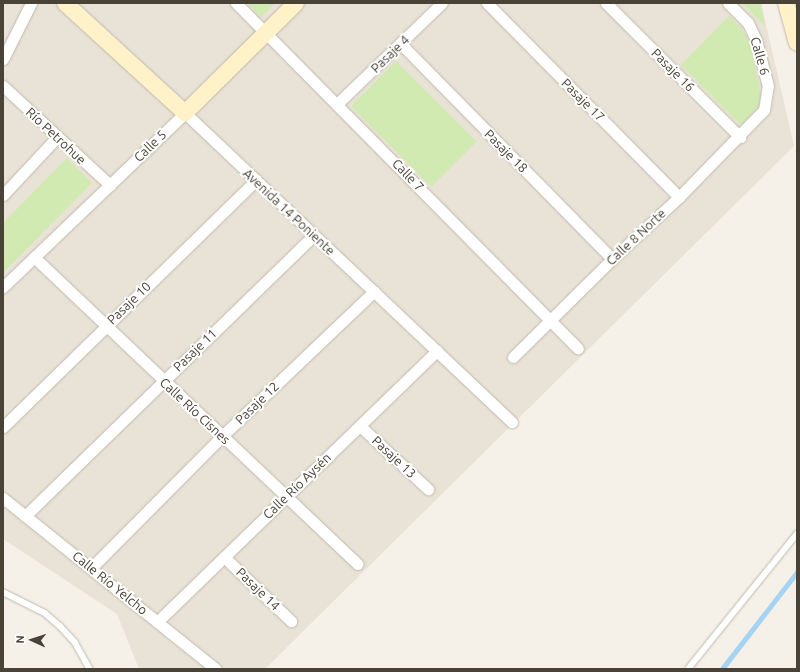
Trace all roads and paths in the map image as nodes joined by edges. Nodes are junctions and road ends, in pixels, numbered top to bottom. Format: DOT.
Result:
graph roads {
  1 [pos="31,3"];
  2 [pos="65,3"];
  3 [pos="236,3"];
  4 [pos="296,3"];
  5 [pos="442,3"];
  6 [pos="487,3"];
  7 [pos="606,3"];
  8 [pos="728,3"];
  9 [pos="786,3"];
  10 [pos="266,33"];
  11 [pos="797,43"];
  12 [pos="401,44"];
  13 [pos="3,59"];
  14 [pos="3,86"];
  15 [pos="338,103"];
  16 [pos="185,113"];
  17 [pos="759,117"];
  18 [pos="740,136"];
  19 [pos="57,137"];
  20 [pos="256,180"];
  21 [pos="110,185"];
  22 [pos="3,195"];
  23 [pos="679,197"];
  24 [pos="314,235"];
  25 [pos="34,257"];
  26 [pos="612,258"];
  27 [pos="3,287"];
  28 [pos="374,291"];
  29 [pos="550,320"];
  30 [pos="105,326"];
  31 [pos="578,349"];
  32 [pos="437,351"];
  33 [pos="514,357"];
  34 [pos="163,380"];
  35 [pos="512,422"];
  36 [pos="360,426"];
  37 [pos="3,427"];
  38 [pos="222,436"];
  39 [pos="428,489"];
  40 [pos="3,498"];
  41 [pos="286,498"];
  42 [pos="25,516"];
  43 [pos="797,534"];
  44 [pos="224,557"];
  45 [pos="358,564"];
  46 [pos="91,568"];
  47 [pos="3,592"];
  48 [pos="291,621"];
  49 [pos="157,622"];
  50 [pos="90,669"];
  51 [pos="216,669"];
  52 [pos="688,669"];
  1 -- 13 [label="street"];
  2 -- 16 [label="street, Avenida 14 Poniente"];
  3 -- 10 [label="street, Calle 7"];
  4 -- 10 [label="street, Calle 5"];
  5 -- 12 [label="street, Pasaje 4"];
  6 -- 23 [label="street, Pasaje 17"];
  7 -- 18 [label="street, Pasaje 16"];
  8 -- 17 [label="street, Calle 6"];
  9 -- 11 [label="street"];
  10 -- 15 [label="street, Calle 7"];
  10 -- 16 [label="street, Calle 5"];
  12 -- 15 [label="street, Pasaje 4"];
  12 -- 26 [label="street, Pasaje 18"];
  14 -- 19 [label="street, Río Petrohue"];
  15 -- 29 [label="street, Calle 7"];
  16 -- 20 [label="street, Avenida 14 Poniente"];
  16 -- 21 [label="street, Calle 5"];
  17 -- 18 [label="street, Calle 8 Norte"];
  18 -- 23 [label="street, Calle 8 Norte"];
  19 -- 21 [label="street, Río Petrohue"];
  19 -- 22 [label="street"];
  20 -- 24 [label="street, Avenida 14 Poniente"];
  20 -- 30 [label="street, Pasaje 10"];
  21 -- 25 [label="street, Calle 5"];
  23 -- 26 [label="street, Calle 8 Norte"];
  24 -- 28 [label="street, Avenida 14 Poniente"];
  24 -- 34 [label="street, Pasaje 11"];
  25 -- 27 [label="street, Calle 5"];
  25 -- 30 [label="street, Calle Río Cisnes"];
  26 -- 29 [label="street, Calle 8 Norte"];
  28 -- 32 [label="street, Avenida 14 Poniente"];
  28 -- 38 [label="street, Pasaje 12"];
  29 -- 31 [label="street, Calle 7"];
  29 -- 33 [label="street, Calle 8 Norte"];
  30 -- 34 [label="street, Calle Río Cisnes"];
  30 -- 37 [label="street, Pasaje 10"];
  32 -- 35 [label="street, Avenida 14 Poniente"];
  32 -- 36 [label="street, Calle Río Aysén"];
  34 -- 38 [label="street, Calle Río Cisnes"];
  34 -- 42 [label="street, Pasaje 11"];
  36 -- 39 [label="street, Pasaje 13"];
  36 -- 41 [label="street, Calle Río Aysén"];
  38 -- 41 [label="street, Calle Río Cisnes"];
  38 -- 46 [label="street, Pasaje 12"];
  40 -- 42 [label="street, Calle Río Yelcho"];
  41 -- 44 [label="street, Calle Río Aysén"];
  41 -- 45 [label="street, Calle Río Cisnes"];
  42 -- 46 [label="street, Calle Río Yelcho"];
  43 -- 52 [label="lane"];
  44 -- 48 [label="street, Pasaje 14"];
  44 -- 49 [label="street, Calle Río Aysén"];
  46 -- 49 [label="street, Calle Río Yelcho"];
  47 -- 50 [label="lane"];
  49 -- 51 [label="street, Calle Río Yelcho"];
}
